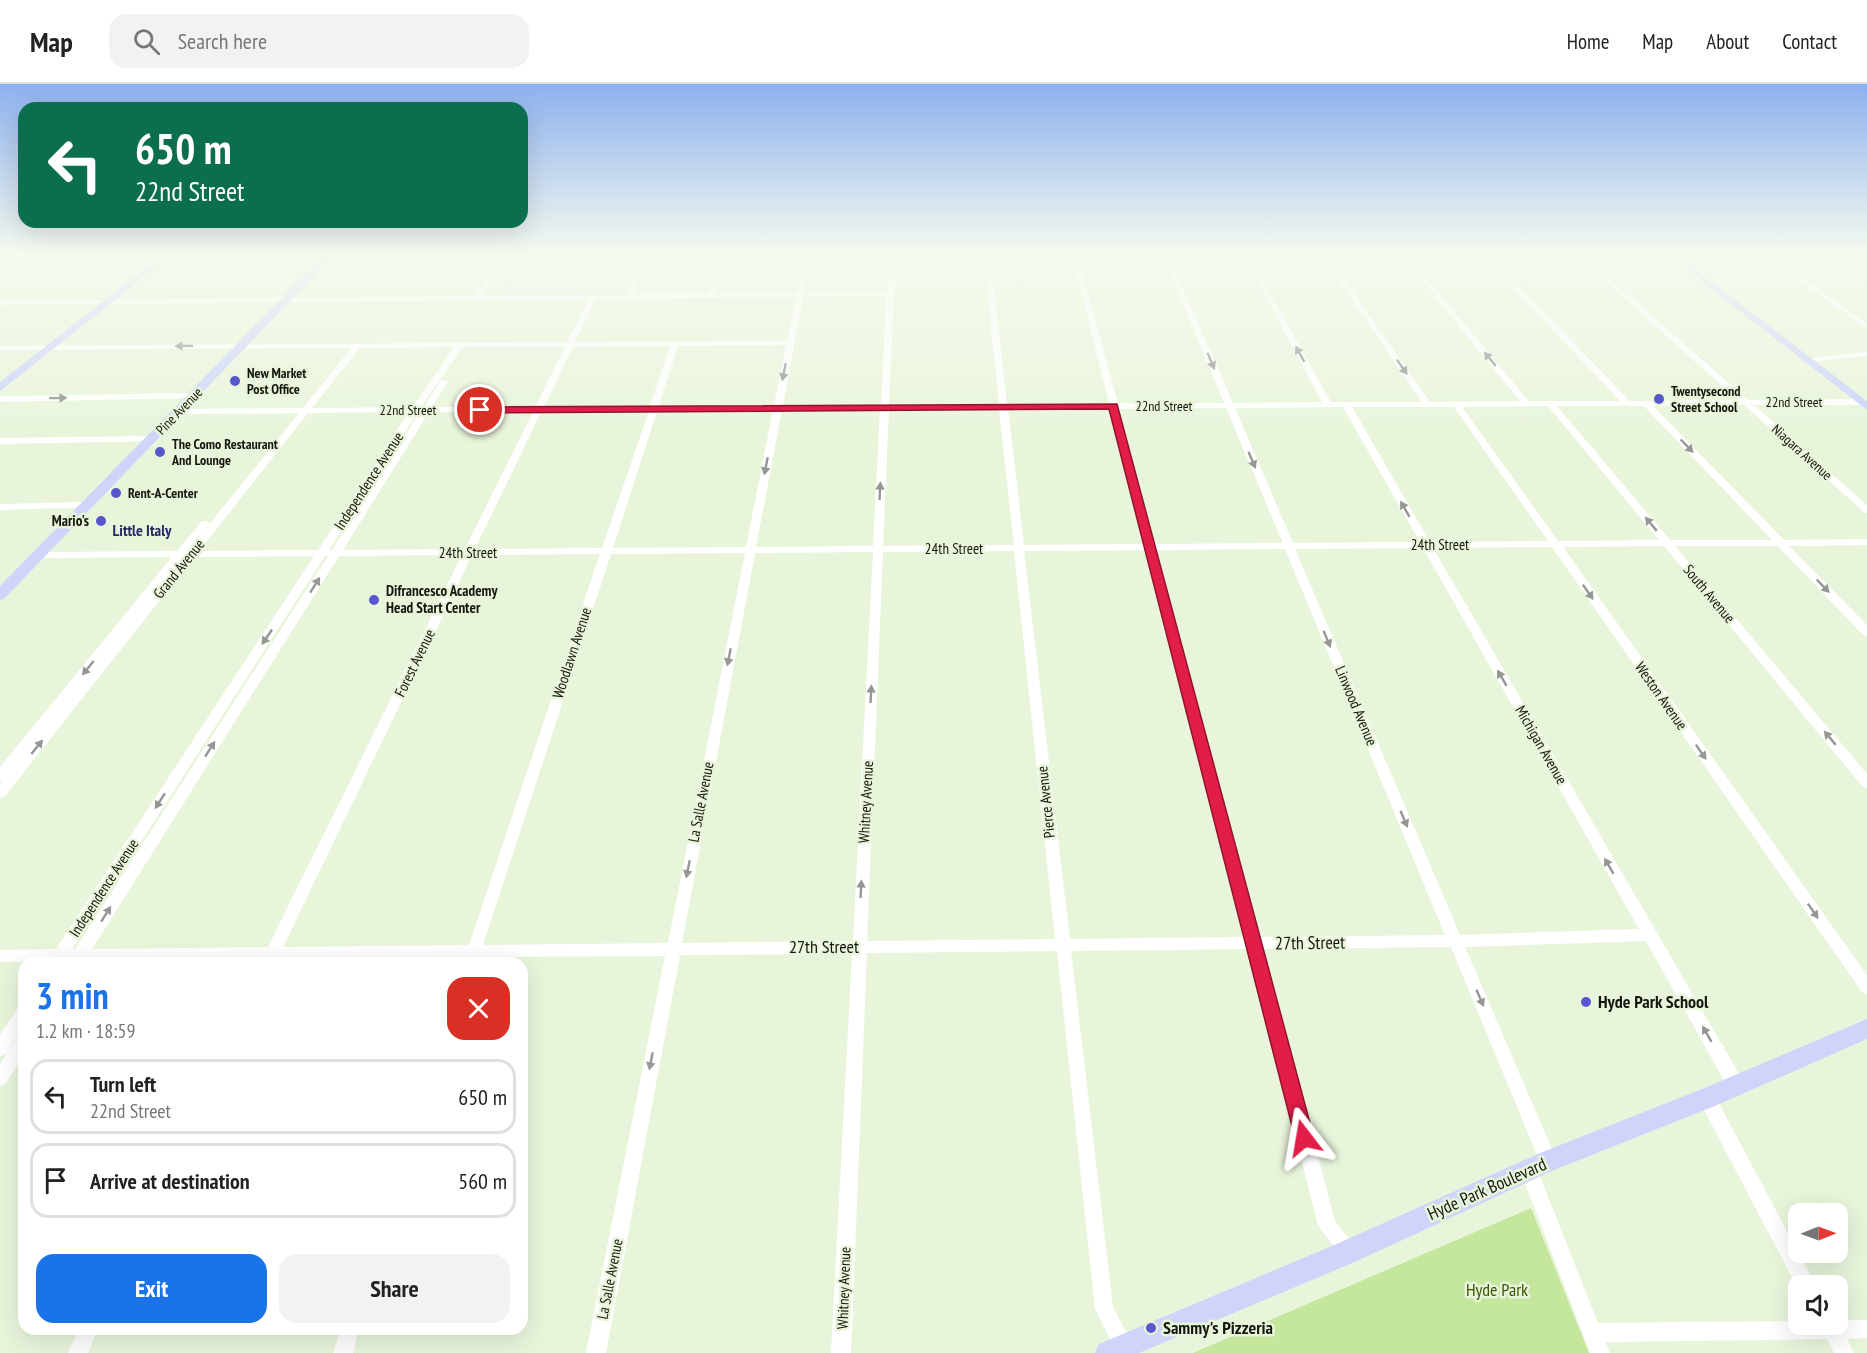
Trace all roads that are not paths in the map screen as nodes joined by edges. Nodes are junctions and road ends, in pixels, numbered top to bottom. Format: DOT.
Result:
graph roads {
  1 [pos="96,311"];
  2 [pos="276,311"];
  3 [pos="586,311"];
  4 [pos="796,311"];
  5 [pos="889,311"];
  6 [pos="993,311"];
  7 [pos="1089,311"];
  8 [pos="1190,311"];
  9 [pos="1277,311"];
  10 [pos="1363,311"];
  11 [pos="1450,311"];
  12 [pos="1539,311"];
  13 [pos="1643,311"];
  14 [pos="1745,311"];
  15 [pos="1846,311"];
  16 [pos="1867,326"];
  17 [pos="790,343"];
  18 [pos="570,344"];
  19 [pos="675,344"];
  20 [pos="354,345"];
  21 [pos="465,345"];
  22 [pos="242,346"];
  23 [pos="0,348"];
  24 [pos="50,348"];
  25 [pos="1867,354"];
  26 [pos="1807,360"];
  27 [pos="0,388"];
  28 [pos="193,396"];
  29 [pos="0,399"];
  30 [pos="1746,403"];
  31 [pos="1527,404"];
  32 [pos="1551,404"];
  33 [pos="1628,404"];
  34 [pos="1647,404"];
  35 [pos="1328,405"];
  36 [pos="1346,405"];
  37 [pos="1428,405"];
  38 [pos="1457,405"];
  39 [pos="1864,405"];
  40 [pos="1113,406"];
  41 [pos="1229,406"];
  42 [pos="1003,407"];
  43 [pos="778,408"];
  44 [pos="885,408"];
  45 [pos="653,409"];
  46 [pos="420,410"];
  47 [pos="538,410"];
  48 [pos="179,411"];
  49 [pos="300,411"];
  50 [pos="151,439"];
  51 [pos="0,441"];
  52 [pos="87,505"];
  53 [pos="0,507"];
  54 [pos="1867,510"];
  55 [pos="1867,542"];
  56 [pos="1781,543"];
  57 [pos="1554,544"];
  58 [pos="1667,544"];
  59 [pos="1426,545"];
  60 [pos="1288,546"];
  61 [pos="1150,548"];
  62 [pos="1017,549"];
  63 [pos="750,550"];
  64 [pos="877,550"];
  65 [pos="606,552"];
  66 [pos="469,553"];
  67 [pos="328,554"];
  68 [pos="40,555"];
  69 [pos="185,555"];
  70 [pos="6,584"];
  71 [pos="0,595"];
  72 [pos="1867,632"];
  73 [pos="0,776"];
  74 [pos="1867,783"];
  75 [pos="0,793"];
  76 [pos="1649,934"];
  77 [pos="1455,941"];
  78 [pos="1254,943"];
  79 [pos="1062,945"];
  80 [pos="859,947"];
  81 [pos="672,948"];
  82 [pos="0,956"];
  83 [pos="19,957"];
  84 [pos="59,957"];
  85 [pos="78,957"];
  86 [pos="270,957"];
  87 [pos="472,957"];
  88 [pos="1867,987"];
  89 [pos="18,1020"];
  90 [pos="1865,1033"];
  91 [pos="0,1048"];
  92 [pos="18,1050"];
  93 [pos="0,1078"];
  94 [pos="1736,1085"];
  95 [pos="1707,1098"];
  96 [pos="1538,1165"];
  97 [pos="1348,1252"];
  98 [pos="1801,1275"];
  99 [pos="1788,1328"];
  100 [pos="1848,1328"];
  101 [pos="1867,1329"];
  102 [pos="1592,1333"];
  103 [pos="86,1335"];
  104 [pos="349,1335"];
  105 [pos="1834,1335"];
  106 [pos="1116,1350"];
  107 [pos="78,1353"];
  108 [pos="343,1353"];
  109 [pos="596,1353"];
  110 [pos="841,1353"];
  111 [pos="1600,1353"];
  112 [pos="1844,1353"];
  1 -- 24 [label="main road"];
  2 -- 22 [label="main road, Pine Avenue"];
  3 -- 18 [label="street, Forest Avenue"];
  4 -- 17 [label="street, La Salle Avenue"];
  5 -- 44 [label="street, Whitney Avenue"];
  6 -- 42 [label="street, Pierce Avenue"];
  7 -- 40 [label="street"];
  8 -- 41 [label="street, Linwood Avenue, one-way"];
  35 -- 9 [label="street, one-way"];
  10 -- 37 [label="street, one-way"];
  31 -- 11 [label="street, one-way"];
  12 -- 33 [label="street"];
  13 -- 30 [label="street, Niagara Avenue"];
  14 -- 26 [label="main road"];
  15 -- 16 [label="street"];
  17 -- 19 [label="street"];
  17 -- 43 [label="street, La Salle Avenue, one-way"];
  18 -- 19 [label="street"];
  18 -- 21 [label="street"];
  18 -- 47 [label="street, Forest Avenue"];
  19 -- 45 [label="street, Woodlawn Avenue"];
  20 -- 21 [label="street"];
  20 -- 22 [label="street"];
  20 -- 49 [label="street, Grand Avenue"];
  21 -- 46 [label="street, Independence Avenue"];
  22 -- 24 [label="street, one-way"];
  22 -- 28 [label="main road, Pine Avenue"];
  23 -- 24 [label="street"];
  24 -- 27 [label="main road"];
  25 -- 26 [label="street"];
  26 -- 39 [label="main road"];
  29 -- 28 [label="street, one-way"];
  28 -- 48 [label="main road, Pine Avenue"];
  30 -- 34 [label="street, 22nd Street"];
  30 -- 39 [label="street, 22nd Street"];
  30 -- 54 [label="street, Niagara Avenue"];
  31 -- 32 [label="street, 22nd Street"];
  31 -- 38 [label="street, 22nd Street"];
  32 -- 33 [label="street, 22nd Street"];
  58 -- 32 [label="street, South Avenue, one-way"];
  33 -- 34 [label="street, 22nd Street"];
  34 -- 56 [label="street, one-way"];
  35 -- 36 [label="street, 22nd Street"];
  35 -- 41 [label="street, 22nd Street"];
  36 -- 37 [label="street, 22nd Street"];
  59 -- 36 [label="street, Michigan Avenue, one-way"];
  37 -- 38 [label="street, 22nd Street"];
  38 -- 57 [label="street, Weston Avenue"];
  40 -- 41 [label="street, 22nd Street"];
  40 -- 42 [label="street, 22nd Street"];
  40 -- 61 [label="street"];
  41 -- 60 [label="street, Linwood Avenue, one-way"];
  42 -- 44 [label="street, 22nd Street"];
  42 -- 62 [label="street, Pierce Avenue"];
  43 -- 44 [label="street, 22nd Street"];
  43 -- 45 [label="street, 22nd Street"];
  43 -- 63 [label="street, La Salle Avenue, one-way"];
  64 -- 44 [label="street, Whitney Avenue, one-way"];
  45 -- 47 [label="street, 22nd Street"];
  45 -- 65 [label="street, Woodlawn Avenue"];
  46 -- 47 [label="street, 22nd Street"];
  46 -- 49 [label="street, 22nd Street"];
  46 -- 67 [label="street, Independence Avenue"];
  47 -- 66 [label="street, Forest Avenue"];
  48 -- 49 [label="street, 22nd Street"];
  48 -- 50 [label="main road, Pine Avenue"];
  49 -- 69 [label="street, Grand Avenue"];
  50 -- 51 [label="street"];
  50 -- 52 [label="main road, Pine Avenue"];
  52 -- 53 [label="street"];
  52 -- 68 [label="main road, Pine Avenue"];
  55 -- 56 [label="street, 24th Street"];
  56 -- 58 [label="street, 24th Street"];
  56 -- 72 [label="street, one-way"];
  57 -- 58 [label="street, 24th Street"];
  57 -- 59 [label="street, 24th Street"];
  57 -- 88 [label="street, Weston Avenue, one-way"];
  74 -- 58 [label="street, South Avenue, one-way"];
  59 -- 60 [label="street, 24th Street"];
  76 -- 59 [label="street, Michigan Avenue, one-way"];
  60 -- 61 [label="street, 24th Street"];
  60 -- 77 [label="street, Linwood Avenue, one-way"];
  61 -- 62 [label="street, 24th Street"];
  61 -- 78 [label="street"];
  62 -- 64 [label="street, 24th Street"];
  62 -- 79 [label="street, Pierce Avenue"];
  63 -- 64 [label="street, 24th Street"];
  63 -- 65 [label="street, 24th Street"];
  63 -- 81 [label="street, La Salle Avenue, one-way"];
  80 -- 64 [label="street, Whitney Avenue, one-way"];
  65 -- 66 [label="street, 24th Street"];
  65 -- 87 [label="street, Woodlawn Avenue"];
  66 -- 67 [label="street, 24th Street"];
  66 -- 86 [label="street, Forest Avenue"];
  67 -- 69 [label="street, 24th Street"];
  67 -- 84 [label="street, Independence Avenue, one-way"];
  85 -- 67 [label="street, Independence Avenue, one-way"];
  68 -- 69 [label="street, 24th Street"];
  68 -- 70 [label="main road, Pine Avenue"];
  69 -- 73 [label="street, one-way"];
  75 -- 69 [label="street, Grand Avenue, one-way"];
  70 -- 71 [label="main road, Pine Avenue"];
  76 -- 77 [label="street, 27th Street"];
  94 -- 76 [label="street, Michigan Avenue, one-way"];
  77 -- 78 [label="street, 27th Street"];
  77 -- 96 [label="street, Linwood Avenue, one-way"];
  78 -- 79 [label="street, 27th Street"];
  78 -- 97 [label="street"];
  79 -- 80 [label="street, 27th Street"];
  79 -- 106 [label="street, Pierce Avenue"];
  80 -- 81 [label="street, 27th Street"];
  80 -- 110 [label="street, Whitney Avenue"];
  81 -- 87 [label="street, 27th Street"];
  81 -- 109 [label="street, La Salle Avenue, one-way"];
  82 -- 83 [label="street, 27th Street"];
  89 -- 91 [label="street"];
  90 -- 94 [label="main road, Hyde Park Boulevard"];
  92 -- 93 [label="street"];
  94 -- 95 [label="main road, Hyde Park Boulevard"];
  95 -- 96 [label="main road, Hyde Park Boulevard"];
  95 -- 98 [label="street"];
  96 -- 97 [label="main road, Hyde Park Boulevard"];
  96 -- 102 [label="street, Linwood Avenue"];
  97 -- 106 [label="main road, Hyde Park Boulevard"];
  99 -- 102 [label="street"];
  100 -- 101 [label="street"];
  102 -- 111 [label="street, Linwood Avenue"];
  103 -- 107 [label="street"];
  104 -- 108 [label="street"];
  105 -- 112 [label="street"];
}
